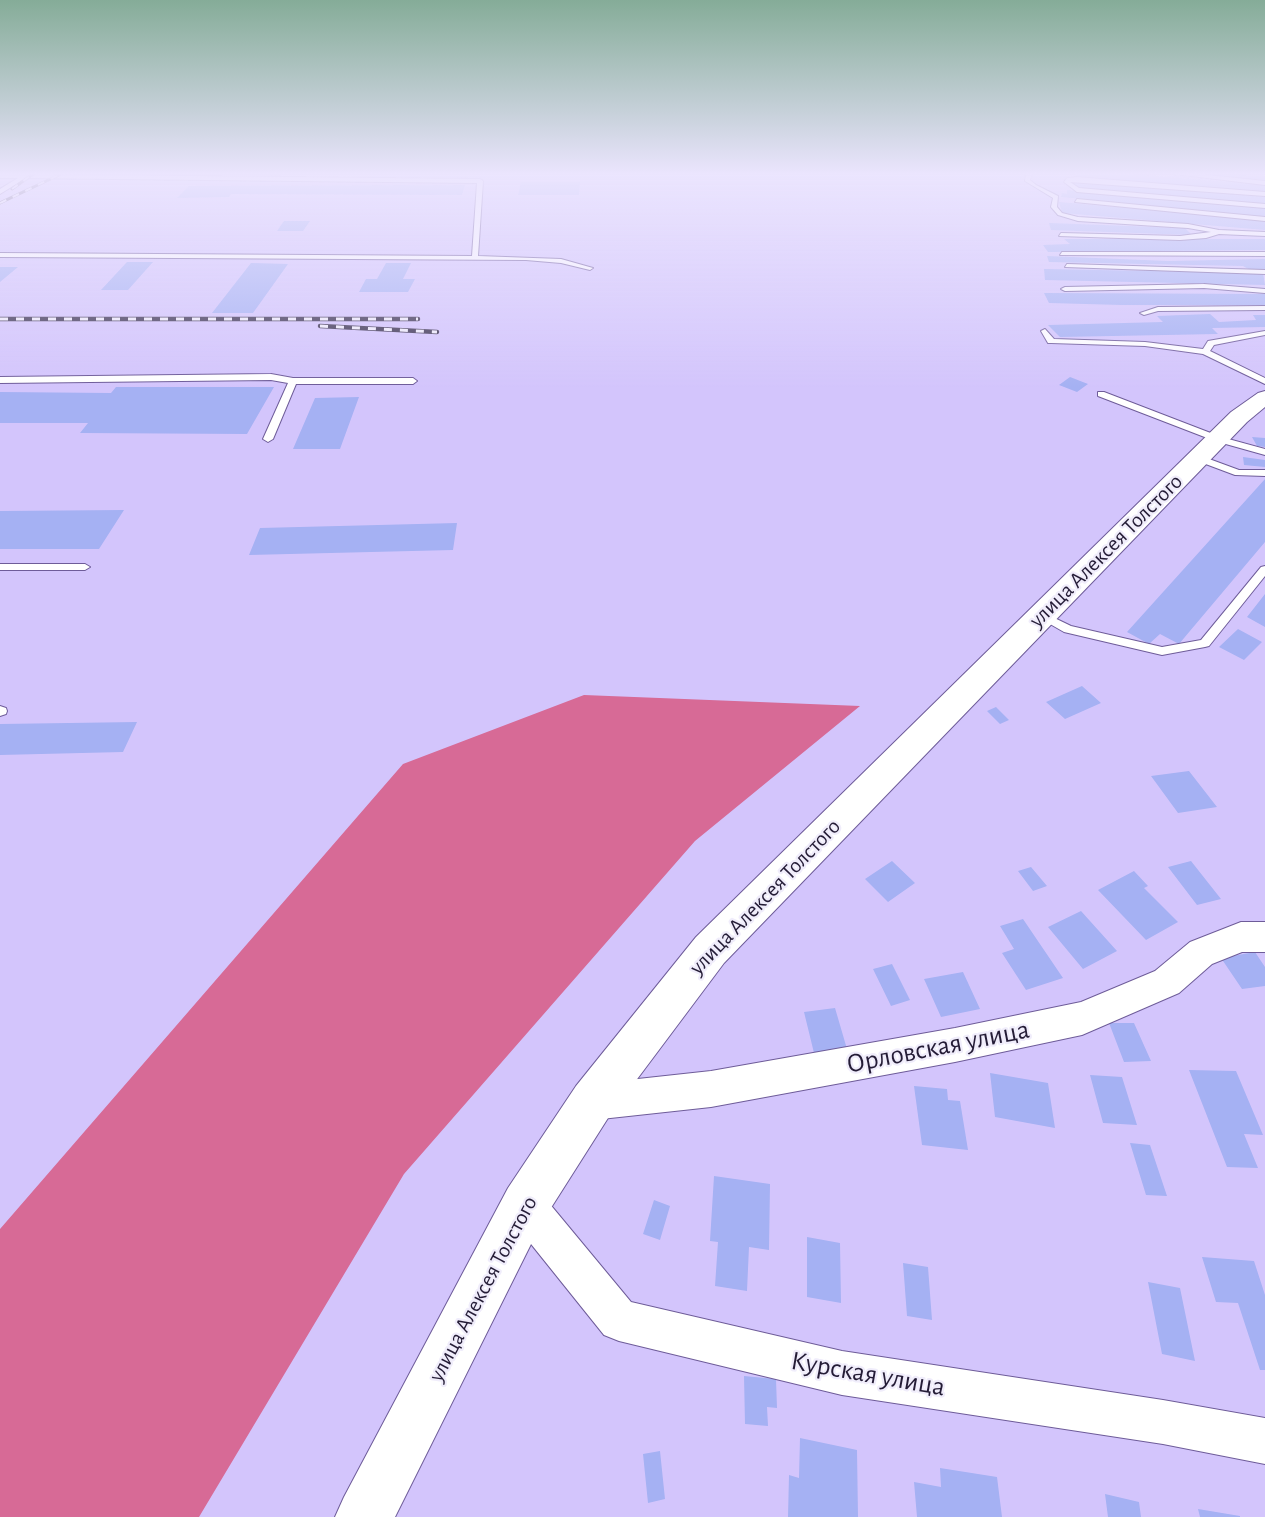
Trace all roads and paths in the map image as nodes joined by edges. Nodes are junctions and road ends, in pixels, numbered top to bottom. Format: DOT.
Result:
graph roads {
  1 [pos="476,245"];
  2 [pos="1062,254"];
  3 [pos="1265,254"];
  4 [pos="0,255"];
  5 [pos="475,258"];
  6 [pos="1067,266"];
  7 [pos="590,268"];
  8 [pos="1265,272"];
  9 [pos="1065,290"];
  10 [pos="1265,291"];
  11 [pos="1265,308"];
  12 [pos="1144,313"];
  13 [pos="1045,331"];
  14 [pos="1265,333"];
  15 [pos="1205,351"];
  16 [pos="0,380"];
  17 [pos="293,381"];
  18 [pos="413,381"];
  19 [pos="1265,381"];
  20 [pos="1101,394"];
  21 [pos="1265,397"];
  22 [pos="268,439"];
  23 [pos="1208,449"];
  24 [pos="1265,452"];
  25 [pos="1265,473"];
  26 [pos="0,567"];
  27 [pos="85,567"];
  28 [pos="1265,569"];
  29 [pos="1041,616"];
  30 [pos="1265,937"];
  31 [pos="592,1102"];
  32 [pos="525,1205"];
  33 [pos="1265,1441"];
  34 [pos="364,1517"];
  1 -- 5 [label="lane"];
  2 -- 3 [label="lane"];
  4 -- 5 [label="lane"];
  5 -- 7 [label="lane"];
  6 -- 8 [label="lane"];
  9 -- 10 [label="lane"];
  11 -- 12 [label="lane"];
  13 -- 15 [label="lane"];
  14 -- 15 [label="lane"];
  15 -- 19 [label="lane"];
  16 -- 17 [label="lane"];
  17 -- 18 [label="lane"];
  17 -- 22 [label="lane"];
  20 -- 23 [label="lane"];
  21 -- 23 [label="street, улица Алексея Толстого"];
  23 -- 24 [label="lane"];
  23 -- 25 [label="lane"];
  23 -- 29 [label="street, улица Алексея Толстого"];
  26 -- 27 [label="lane"];
  28 -- 29 [label="lane"];
  29 -- 31 [label="street, улица Алексея Толстого"];
  30 -- 31 [label="street, Орловская улица"];
  31 -- 32 [label="street, улица Алексея Толстого"];
  32 -- 33 [label="street, Курская улица"];
  32 -- 34 [label="street, улица Алексея Толстого"];
}
